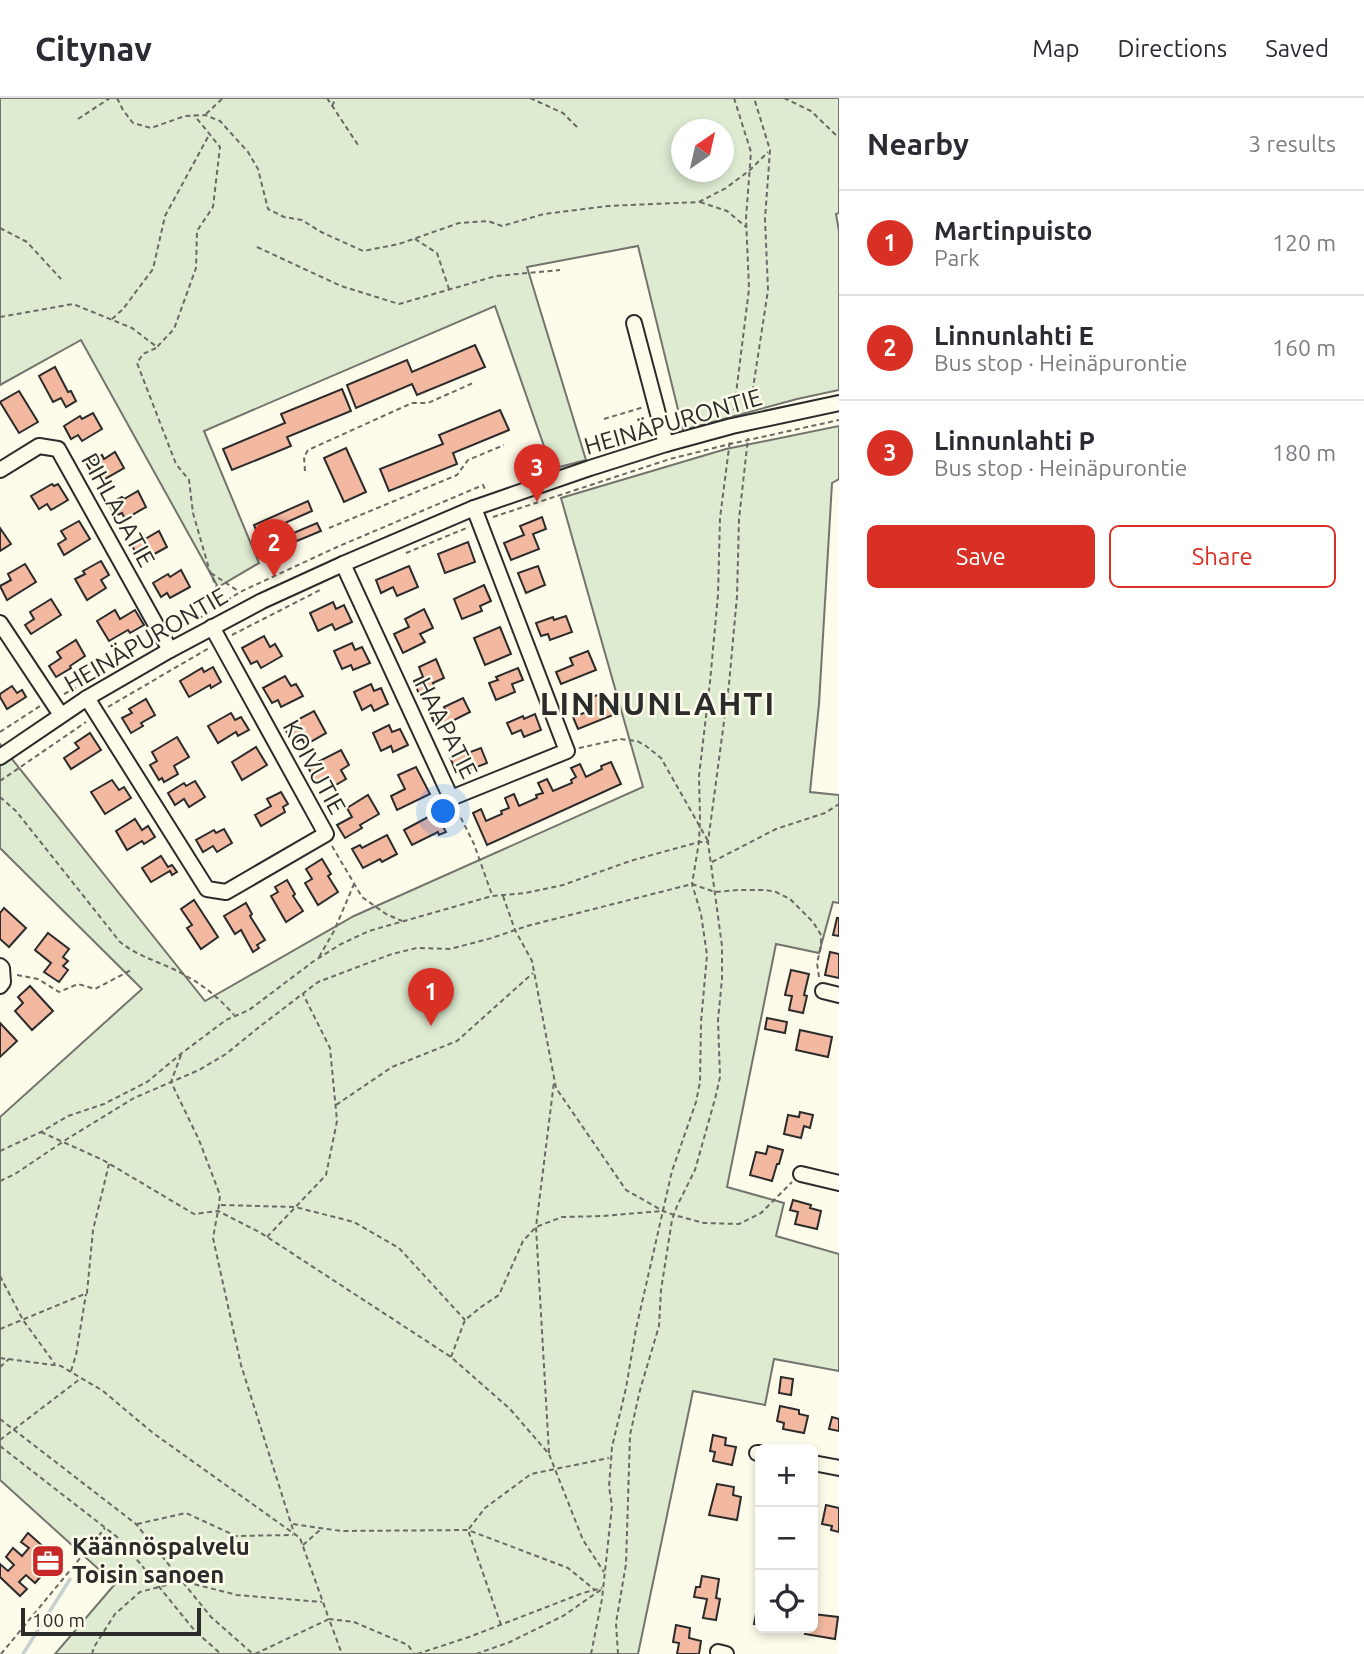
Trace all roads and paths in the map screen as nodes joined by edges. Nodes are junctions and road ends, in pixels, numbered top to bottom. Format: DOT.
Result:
graph roads {
  1 [pos="110,98"];
  2 [pos="117,98"];
  3 [pos="223,98"];
  4 [pos="327,98"];
  5 [pos="336,98"];
  6 [pos="530,98"];
  7 [pos="734,98"];
  8 [pos="754,98"];
  9 [pos="784,98"];
  10 [pos="332,106"];
  11 [pos="194,115"];
  12 [pos="205,115"];
  13 [pos="78,119"];
  14 [pos="579,129"];
  15 [pos="209,134"];
  16 [pos="839,138"];
  17 [pos="358,145"];
  18 [pos="770,150"];
  19 [pos="750,170"];
  20 [pos="699,202"];
  21 [pos="746,227"];
  22 [pos="0,228"];
  23 [pos="415,239"];
  24 [pos="257,247"];
  25 [pos="560,270"];
  26 [pos="61,279"];
  27 [pos="449,290"];
  28 [pos="0,317"];
  29 [pos="111,320"];
  30 [pos="634,323"];
  31 [pos="157,347"];
  32 [pos="473,383"];
  33 [pos="839,403"];
  34 [pos="655,404"];
  35 [pos="734,412"];
  36 [pos="604,419"];
  37 [pos="839,420"];
  38 [pos="748,422"];
  39 [pos="748,439"];
  40 [pos="666,444"];
  41 [pos="730,444"];
  42 [pos="504,445"];
  43 [pos="0,470"];
  44 [pos="305,471"];
  45 [pos="474,508"];
  46 [pos="480,523"];
  47 [pos="329,528"];
  48 [pos="408,552"];
  49 [pos="342,564"];
  50 [pos="210,572"];
  51 [pos="327,586"];
  52 [pos="240,592"];
  53 [pos="223,603"];
  54 [pos="0,623"];
  55 [pos="212,627"];
  56 [pos="219,642"];
  57 [pos="170,650"];
  58 [pos="88,698"];
  59 [pos="97,714"];
  60 [pos="61,715"];
  61 [pos="567,751"];
  62 [pos="0,757"];
  63 [pos="0,781"];
  64 [pos="0,797"];
  65 [pos="451,798"];
  66 [pos="839,804"];
  67 [pos="699,826"];
  68 [pos="326,834"];
  69 [pos="699,842"];
  70 [pos="708,842"];
  71 [pos="711,862"];
  72 [pos="354,884"];
  73 [pos="692,884"];
  74 [pos="715,892"];
  75 [pos="502,895"];
  76 [pos="492,896"];
  77 [pos="403,922"];
  78 [pos="515,930"];
  79 [pos="319,958"];
  80 [pos="0,966"];
  81 [pos="133,969"];
  82 [pos="534,972"];
  83 [pos="2,984"];
  84 [pos="823,992"];
  85 [pos="303,993"];
  86 [pos="839,995"];
  87 [pos="235,1016"];
  88 [pos="182,1052"];
  89 [pos="554,1077"];
  90 [pos="171,1082"];
  91 [pos="336,1105"];
  92 [pos="41,1132"];
  93 [pos="62,1142"];
  94 [pos="0,1151"];
  95 [pos="109,1163"];
  96 [pos="801,1174"];
  97 [pos="0,1181"];
  98 [pos="839,1183"];
  99 [pos="219,1205"];
  100 [pos="295,1208"];
  101 [pos="218,1211"];
  102 [pos="663,1211"];
  103 [pos="674,1215"];
  104 [pos="536,1227"];
  105 [pos="267,1237"];
  106 [pos="0,1276"];
  107 [pos="87,1293"];
  108 [pos="23,1320"];
  109 [pos="465,1320"];
  110 [pos="0,1329"];
  111 [pos="451,1357"];
  112 [pos="0,1358"];
  113 [pos="9,1359"];
  114 [pos="56,1366"];
  115 [pos="0,1367"];
  116 [pos="71,1372"];
  117 [pos="81,1378"];
  118 [pos="0,1419"];
  119 [pos="15,1430"];
  120 [pos="0,1440"];
  121 [pos="0,1446"];
  122 [pos="549,1454"];
  123 [pos="611,1458"];
  124 [pos="818,1464"];
  125 [pos="839,1468"];
  126 [pos="555,1469"];
  127 [pos="291,1523"];
  128 [pos="136,1524"];
  129 [pos="106,1528"];
  130 [pos="322,1529"];
  131 [pos="468,1530"];
  132 [pos="294,1534"];
  133 [pos="303,1546"];
  134 [pos="605,1573"];
  135 [pos="183,1581"];
  136 [pos="159,1587"];
  137 [pos="603,1588"];
  138 [pos="595,1590"];
  139 [pos="323,1602"];
  140 [pos="330,1619"];
  141 [pos="501,1625"];
  142 [pos="1,1654"];
  143 [pos="92,1654"];
  144 [pos="221,1654"];
  145 [pos="254,1654"];
  146 [pos="342,1654"];
  147 [pos="415,1654"];
  148 [pos="476,1654"];
  149 [pos="591,1654"];
  150 [pos="618,1654"];
  1 -- 13 [label="path"];
  2 -- 11 [label="path"];
  3 -- 12 [label="path"];
  4 -- 10 [label="path"];
  5 -- 10 [label="path"];
  6 -- 14 [label="path"];
  7 -- 19 [label="path"];
  8 -- 18 [label="path"];
  9 -- 16 [label="path"];
  10 -- 17 [label="path"];
  11 -- 12 [label="path"];
  11 -- 15 [label="path"];
  12 -- 23 [label="path"];
  15 -- 29 [label="path"];
  15 -- 31 [label="path"];
  18 -- 19 [label="path"];
  18 -- 38 [label="path"];
  19 -- 20 [label="path"];
  19 -- 21 [label="path"];
  20 -- 21 [label="path"];
  20 -- 23 [label="path"];
  21 -- 35 [label="path"];
  22 -- 26 [label="path"];
  23 -- 27 [label="path"];
  24 -- 27 [label="path"];
  25 -- 27 [label="path"];
  28 -- 29 [label="path"];
  29 -- 31 [label="path"];
  30 -- 34 [label="street"];
  31 -- 50 [label="path"];
  32 -- 44 [label="path"];
  33 -- 38 [label="street, HEINÄPURONTIE"];
  34 -- 36 [label="path"];
  34 -- 40 [label="street"];
  37 -- 39 [label="path"];
  38 -- 39 [label="path"];
  38 -- 40 [label="street, HEINÄPURONTIE"];
  39 -- 41 [label="path"];
  39 -- 70 [label="path"];
  40 -- 45 [label="street, HEINÄPURONTIE"];
  41 -- 46 [label="path"];
  41 -- 67 [label="path"];
  42 -- 47 [label="path"];
  43 -- 57 [label="street, PIHLAJATIE"];
  45 -- 46 [label="street"];
  45 -- 49 [label="street, HEINÄPURONTIE"];
  46 -- 48 [label="path"];
  46 -- 61 [label="street"];
  49 -- 55 [label="street, HEINÄPURONTIE"];
  49 -- 65 [label="street, HAAPATIE"];
  50 -- 52 [label="path"];
  50 -- 53 [label="path"];
  51 -- 56 [label="path"];
  54 -- 60 [label="street"];
  55 -- 56 [label="street, KOIVUTIE"];
  55 -- 57 [label="street, HEINÄPURONTIE"];
  56 -- 59 [label="path"];
  56 -- 68 [label="street, KOIVUTIE"];
  57 -- 58 [label="street, HEINÄPURONTIE"];
  58 -- 59 [label="street, KOIVUTIE"];
  58 -- 60 [label="street, HEINÄPURONTIE"];
  59 -- 63 [label="path"];
  59 -- 68 [label="street, KOIVUTIE"];
  60 -- 62 [label="street, HEINÄPURONTIE"];
  61 -- 65 [label="street, HAAPATIE"];
  61 -- 67 [label="path"];
  64 -- 87 [label="path"];
  65 -- 76 [label="path"];
  66 -- 71 [label="path"];
  67 -- 69 [label="path"];
  67 -- 70 [label="path"];
  68 -- 72 [label="path"];
  69 -- 70 [label="path"];
  69 -- 73 [label="path"];
  69 -- 75 [label="path"];
  70 -- 71 [label="path"];
  71 -- 74 [label="path"];
  72 -- 77 [label="path"];
  72 -- 79 [label="path"];
  73 -- 74 [label="path"];
  73 -- 78 [label="path"];
  73 -- 102 [label="path"];
  74 -- 84 [label="path"];
  74 -- 103 [label="path"];
  75 -- 76 [label="path"];
  75 -- 78 [label="path"];
  76 -- 77 [label="path"];
  77 -- 79 [label="path"];
  78 -- 82 [label="path"];
  78 -- 85 [label="path"];
  79 -- 87 [label="path"];
  80 -- 83 [label="street"];
  81 -- 83 [label="path"];
  82 -- 89 [label="path"];
  82 -- 91 [label="path"];
  84 -- 86 [label="street"];
  85 -- 90 [label="path"];
  85 -- 91 [label="path"];
  87 -- 88 [label="path"];
  88 -- 90 [label="path"];
  88 -- 92 [label="path"];
  89 -- 102 [label="path"];
  89 -- 104 [label="path"];
  90 -- 93 [label="path"];
  90 -- 99 [label="path"];
  91 -- 100 [label="path"];
  92 -- 93 [label="path"];
  92 -- 94 [label="path"];
  93 -- 95 [label="path"];
  93 -- 97 [label="path"];
  95 -- 101 [label="path"];
  95 -- 107 [label="path"];
  96 -- 98 [label="street"];
  96 -- 103 [label="path"];
  99 -- 100 [label="path"];
  99 -- 101 [label="path"];
  100 -- 105 [label="path"];
  100 -- 109 [label="path"];
  101 -- 105 [label="path"];
  101 -- 127 [label="path"];
  102 -- 103 [label="path"];
  102 -- 104 [label="path"];
  102 -- 123 [label="path"];
  103 -- 150 [label="path"];
  104 -- 109 [label="path"];
  104 -- 122 [label="path"];
  105 -- 111 [label="path"];
  106 -- 108 [label="path"];
  107 -- 108 [label="path"];
  107 -- 116 [label="path"];
  108 -- 110 [label="path"];
  108 -- 114 [label="path"];
  109 -- 111 [label="path"];
  111 -- 122 [label="path"];
  112 -- 113 [label="path"];
  113 -- 114 [label="path"];
  113 -- 115 [label="path"];
  114 -- 116 [label="path"];
  116 -- 117 [label="path"];
  117 -- 119 [label="path"];
  117 -- 132 [label="path"];
  118 -- 119 [label="path"];
  119 -- 120 [label="path"];
  119 -- 128 [label="path"];
  121 -- 129 [label="path"];
  122 -- 126 [label="path"];
  123 -- 126 [label="path"];
  123 -- 134 [label="path"];
  124 -- 125 [label="street"];
  126 -- 131 [label="path"];
  126 -- 134 [label="path"];
  127 -- 130 [label="path"];
  127 -- 132 [label="path"];
  128 -- 132 [label="path"];
  128 -- 135 [label="path"];
  129 -- 136 [label="path"];
  129 -- 142 [label="path"];
  130 -- 131 [label="path"];
  130 -- 133 [label="path"];
  131 -- 138 [label="path"];
  131 -- 141 [label="path"];
  132 -- 133 [label="path"];
  133 -- 139 [label="path"];
  134 -- 137 [label="path"];
  135 -- 136 [label="path"];
  135 -- 139 [label="path"];
  135 -- 145 [label="path"];
  136 -- 143 [label="path"];
  136 -- 144 [label="path"];
  137 -- 138 [label="path"];
  137 -- 148 [label="path"];
  137 -- 149 [label="path"];
  138 -- 141 [label="path"];
  139 -- 140 [label="path"];
  140 -- 145 [label="path"];
  140 -- 146 [label="path"];
  140 -- 147 [label="path"];
  141 -- 147 [label="path"];
}
